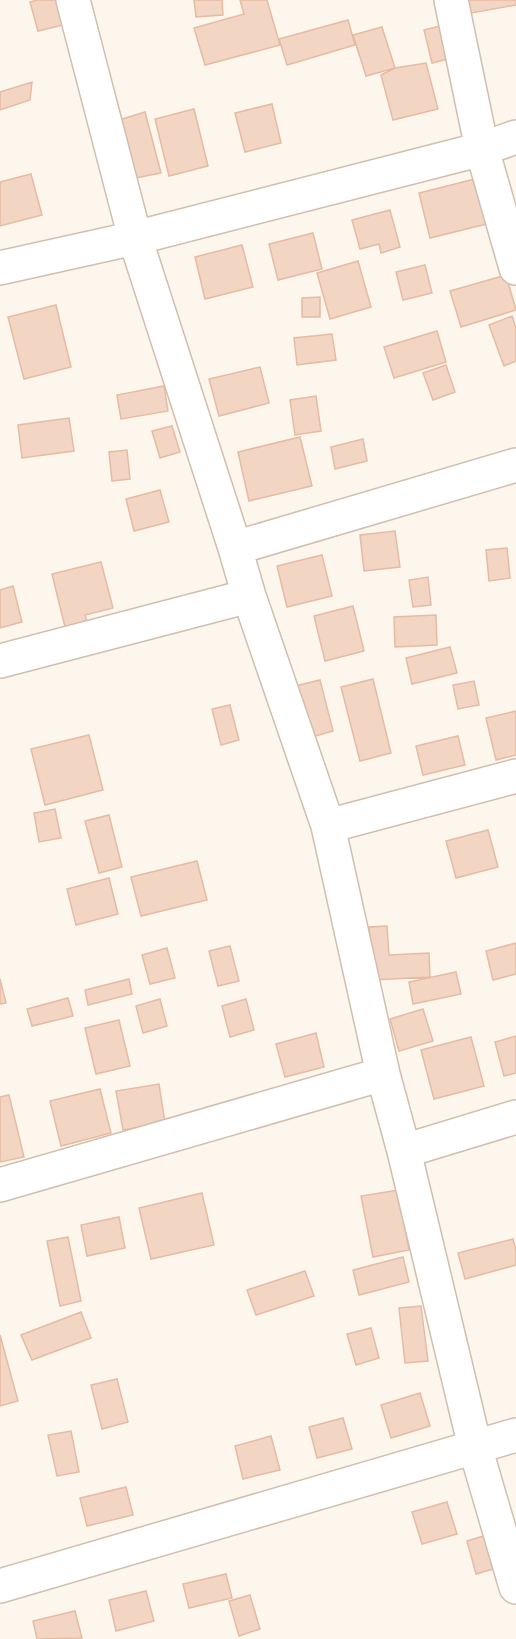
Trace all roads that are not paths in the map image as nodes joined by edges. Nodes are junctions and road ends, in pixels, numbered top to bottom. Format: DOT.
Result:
graph roads {
  1 [pos="73,0"];
  2 [pos="451,0"];
  3 [pos="516,137"];
  4 [pos="482,149"];
  5 [pos="135,237"];
  6 [pos="0,268"];
  7 [pos="516,268"];
  8 [pos="516,465"];
  9 [pos="235,548"];
  10 [pos="249,596"];
  11 [pos="0,661"];
  12 [pos="516,776"];
  13 [pos="328,826"];
  14 [pos="383,1074"];
  15 [pos="516,1117"];
  16 [pos="404,1151"];
  17 [pos="0,1185"];
  18 [pos="516,1435"];
  19 [pos="475,1447"];
  20 [pos="0,1586"];
  21 [pos="516,1587"];
  1 -- 5 [label="street"];
  2 -- 4 [label="street"];
  3 -- 4 [label="street"];
  4 -- 5 [label="street"];
  4 -- 7 [label="street"];
  5 -- 6 [label="street"];
  5 -- 9 [label="street"];
  8 -- 9 [label="street"];
  9 -- 10 [label="street"];
  10 -- 11 [label="street"];
  10 -- 13 [label="street"];
  12 -- 13 [label="street"];
  13 -- 14 [label="street"];
  14 -- 16 [label="street"];
  14 -- 17 [label="street"];
  15 -- 16 [label="street"];
  16 -- 19 [label="street"];
  18 -- 19 [label="street"];
  19 -- 20 [label="street"];
  19 -- 21 [label="street"];
}
